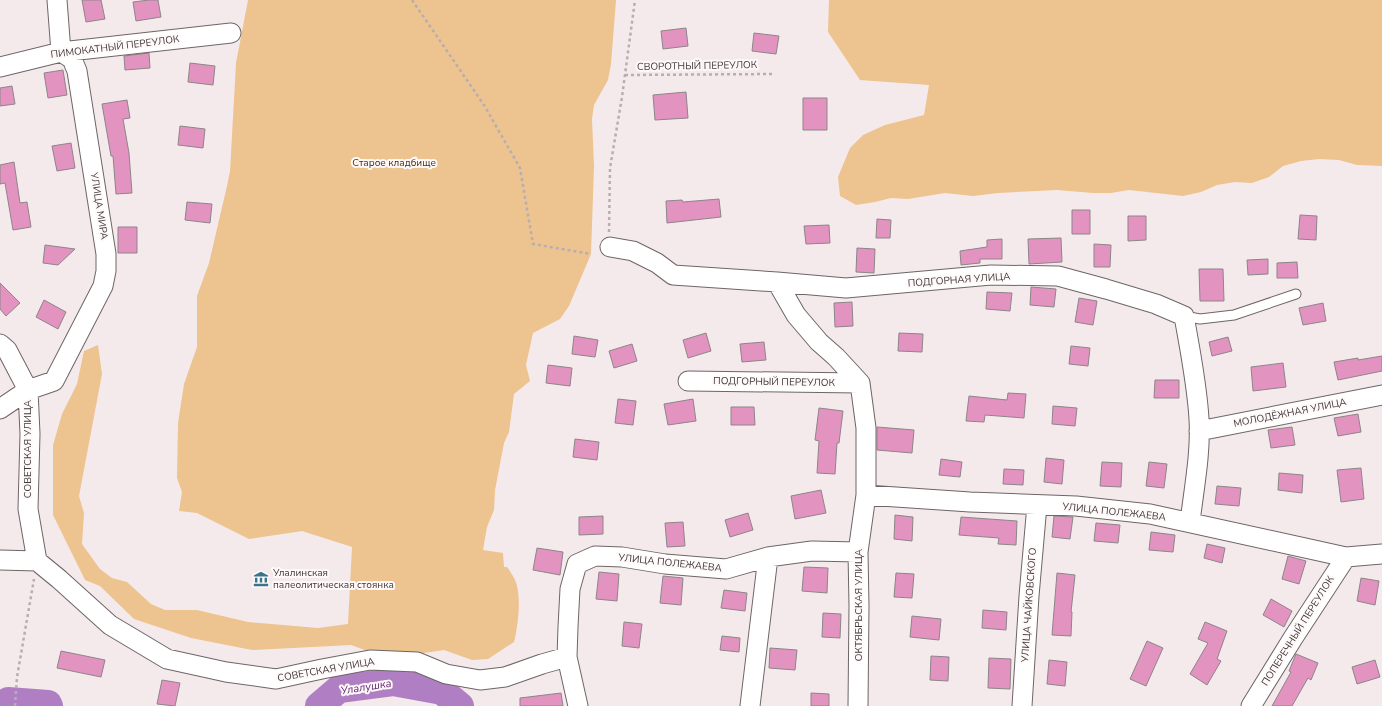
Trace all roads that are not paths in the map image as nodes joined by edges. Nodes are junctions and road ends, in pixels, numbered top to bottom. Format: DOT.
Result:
graph roads {
  1 [pos="57,0"];
  2 [pos="231,33"];
  3 [pos="61,52"];
  4 [pos="0,66"];
  5 [pos="610,247"];
  6 [pos="777,282"];
  7 [pos="1296,294"];
  8 [pos="1184,316"];
  9 [pos="0,344"];
  10 [pos="688,381"];
  11 [pos="860,384"];
  12 [pos="28,390"];
  13 [pos="1382,395"];
  14 [pos="0,409"];
  15 [pos="1199,432"];
  16 [pos="866,495"];
  17 [pos="1037,505"];
  18 [pos="1190,522"];
  19 [pos="858,552"];
  20 [pos="1382,554"];
  21 [pos="768,557"];
  22 [pos="1346,557"];
  23 [pos="0,560"];
  24 [pos="37,561"];
  25 [pos="567,657"];
  26 [pos="578,706"];
  27 [pos="750,706"];
  28 [pos="858,706"];
  29 [pos="1022,706"];
  30 [pos="1251,706"];
  1 -- 3 [label="street"];
  2 -- 3 [label="street, ПИМОКАТНЫЙ ПЕРЕУЛОК"];
  3 -- 4 [label="street, ПИМОКАТНЫЙ ПЕРЕУЛОК"];
  3 -- 12 [label="street, УЛИЦА МИРА"];
  5 -- 6 [label="street"];
  6 -- 8 [label="street, ПОДГОРНАЯ УЛИЦА"];
  6 -- 11 [label="street"];
  7 -- 8 [label="lane, ПОДГОРНАЯ УЛИЦА"];
  8 -- 15 [label="street"];
  9 -- 12 [label="street, СОВЕТСКАЯ УЛИЦА"];
  10 -- 11 [label="street, ПОДГОРНЫЙ ПЕРЕУЛОК"];
  11 -- 16 [label="street, ОКТЯБРЬСКАЯ УЛИЦА"];
  12 -- 14 [label="street, УЛИЦА МИРА"];
  12 -- 24 [label="street, СОВЕТСКАЯ УЛИЦА"];
  13 -- 15 [label="street, МОЛОДЁЖНАЯ УЛИЦА"];
  15 -- 18 [label="street"];
  16 -- 17 [label="street, УЛИЦА ПОЛЕЖАЕВА"];
  16 -- 19 [label="street, ОКТЯБРЬСКАЯ УЛИЦА"];
  17 -- 18 [label="street, УЛИЦА ПОЛЕЖАЕВА"];
  17 -- 29 [label="street, УЛИЦА ЧАЙКОВСКОГО"];
  18 -- 22 [label="street, УЛИЦА ПОЛЕЖАЕВА"];
  19 -- 21 [label="street, УЛИЦА ПОЛЕЖАЕВА"];
  19 -- 28 [label="street, ОКТЯБРЬСКАЯ УЛИЦА"];
  20 -- 22 [label="street, УЛИЦА ПОЛЕЖАЕВА"];
  21 -- 25 [label="street, УЛИЦА ПОЛЕЖАЕВА"];
  21 -- 27 [label="street"];
  22 -- 30 [label="street, ПОПЕРЕЧНЫЙ ПЕРЕУЛОК"];
  23 -- 24 [label="street"];
  24 -- 25 [label="street, СОВЕТСКАЯ УЛИЦА"];
  25 -- 26 [label="street"];
}
